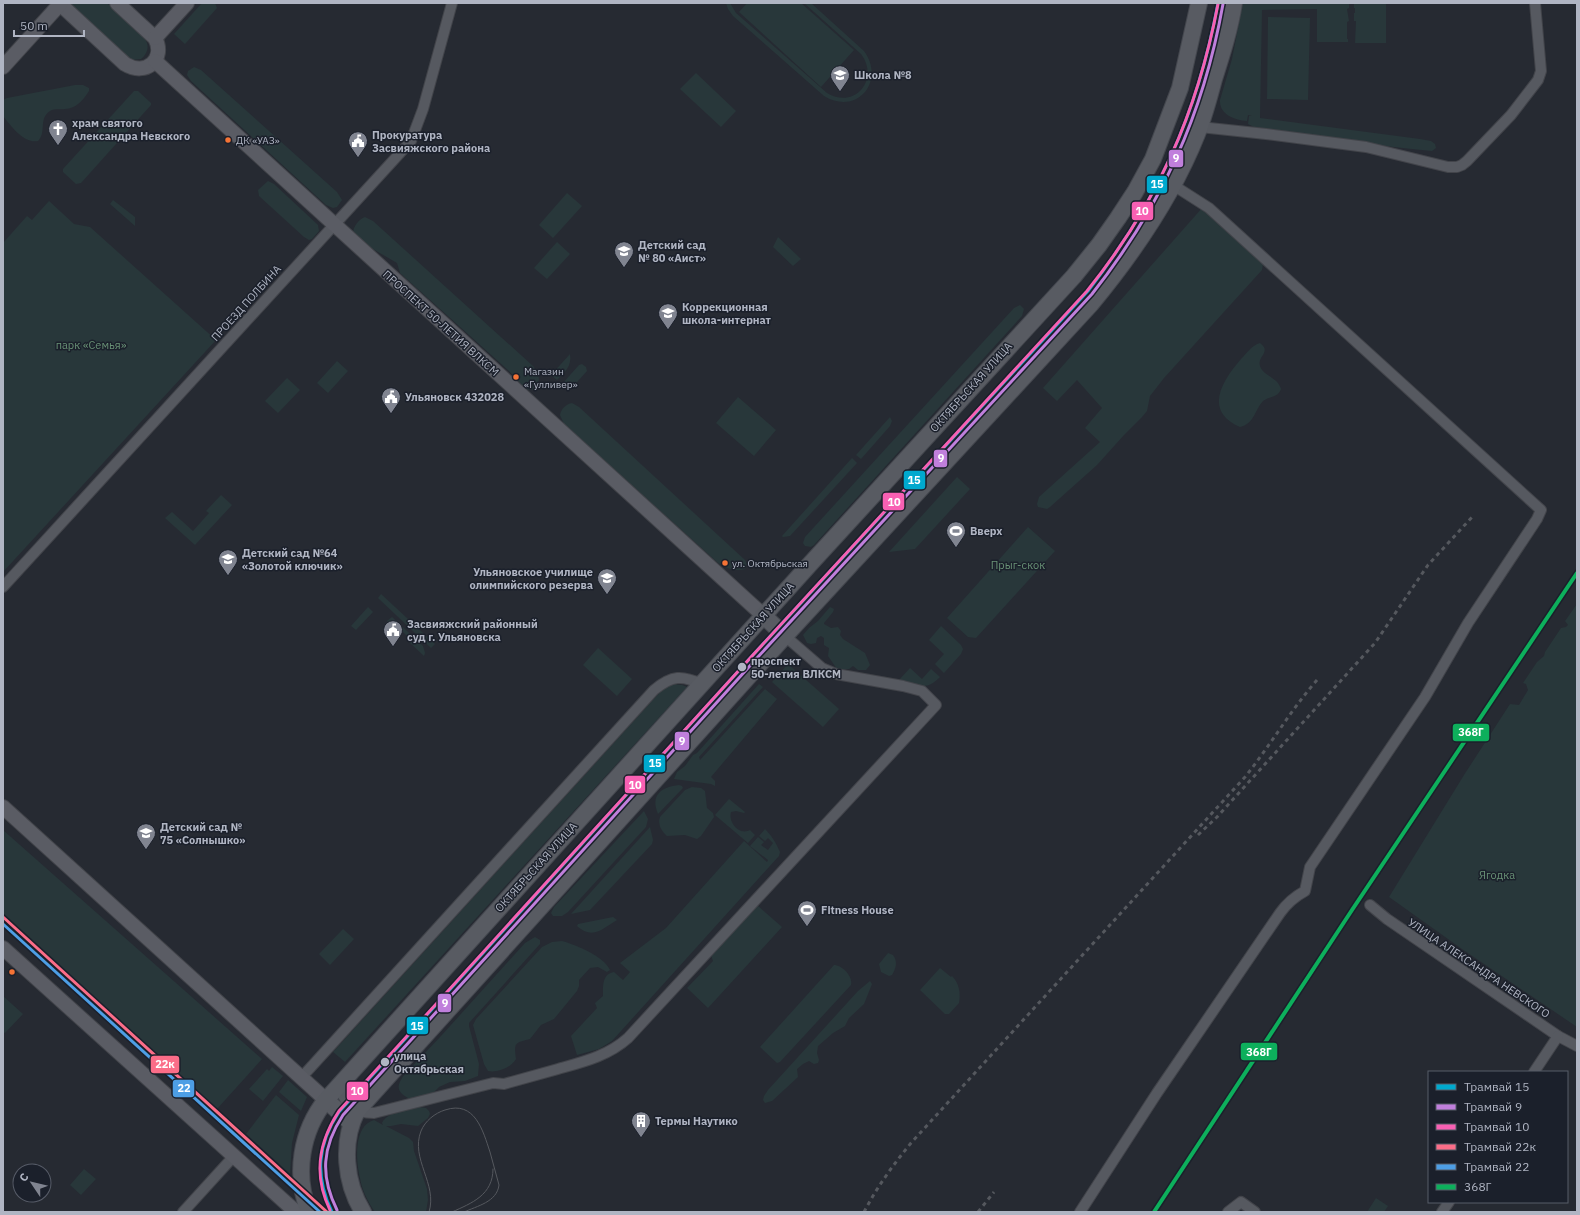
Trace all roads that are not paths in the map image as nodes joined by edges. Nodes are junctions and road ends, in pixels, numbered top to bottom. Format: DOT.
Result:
graph roads {
  1 [pos="60,3"];
  2 [pos="117,3"];
  3 [pos="186,3"];
  4 [pos="452,3"];
  5 [pos="1199,3"];
  6 [pos="1234,3"];
  7 [pos="1535,3"];
  8 [pos="155,38"];
  9 [pos="154,61"];
  10 [pos="3,66"];
  11 [pos="1200,127"];
  12 [pos="1173,185"];
  13 [pos="334,225"];
  14 [pos="3,587"];
  15 [pos="764,616"];
  16 [pos="785,636"];
  17 [pos="702,684"];
  18 [pos="3,807"];
  19 [pos="1370,905"];
  20 [pos="3,948"];
  21 [pos="1558,1036"];
  22 [pos="1577,1046"];
  23 [pos="1535,1071"];
  24 [pos="301,1078"];
  25 [pos="341,1083"];
  26 [pos="326,1100"];
  27 [pos="350,1116"];
  28 [pos="234,1156"];
  29 [pos="1448,1203"];
  30 [pos="183,1212"];
  31 [pos="296,1212"];
  32 [pos="309,1212"];
  33 [pos="363,1212"];
  34 [pos="1080,1212"];
  35 [pos="1228,1212"];
  36 [pos="1255,1212"];
  37 [pos="1442,1212"];
  1 -- 9 [label="street"];
  1 -- 10 [label="street"];
  2 -- 8 [label="street"];
  3 -- 8 [label="street"];
  4 -- 13 [label="street, ПРОЕЗД ПОЛБИНА"];
  5 -- 15 [label="main road, ОКТЯБРЬСКАЯ УЛИЦА"];
  6 -- 11 [label="main road"];
  7 -- 11 [label="street"];
  8 -- 9 [label="street"];
  9 -- 13 [label="street, ПРОСПЕКТ 50-ЛЕТИЯ ВЛКСМ"];
  11 -- 12 [label="main road"];
  12 -- 16 [label="main road"];
  12 -- 34 [label="street"];
  13 -- 14 [label="street, ПРОЕЗД ПОЛБИНА"];
  13 -- 15 [label="street, ПРОСПЕКТ 50-ЛЕТИЯ ВЛКСМ"];
  15 -- 16 [label="main road"];
  15 -- 17 [label="main road, ОКТЯБРЬСКАЯ УЛИЦА"];
  16 -- 27 [label="main road"];
  16 -- 27 [label="street"];
  17 -- 24 [label="street"];
  17 -- 25 [label="main road, ОКТЯБРЬСКАЯ УЛИЦА"];
  18 -- 24 [label="street"];
  19 -- 21 [label="street, УЛИЦА АЛЕКСАНДРА НЕВСКОГО"];
  20 -- 28 [label="street"];
  21 -- 22 [label="street, УЛИЦА АЛЕКСАНДРА НЕВСКОГО"];
  21 -- 23 [label="street"];
  24 -- 26 [label="street"];
  25 -- 26 [label="main road, ОКТЯБРЬСКАЯ УЛИЦА"];
  25 -- 27 [label="street"];
  26 -- 27 [label="main road"];
  26 -- 32 [label="main road, ОКТЯБРЬСКАЯ УЛИЦА"];
  27 -- 33 [label="main road"];
  28 -- 30 [label="street"];
  28 -- 31 [label="street"];
  29 -- 37 [label="street"];
  35 -- 36 [label="street"];
}
